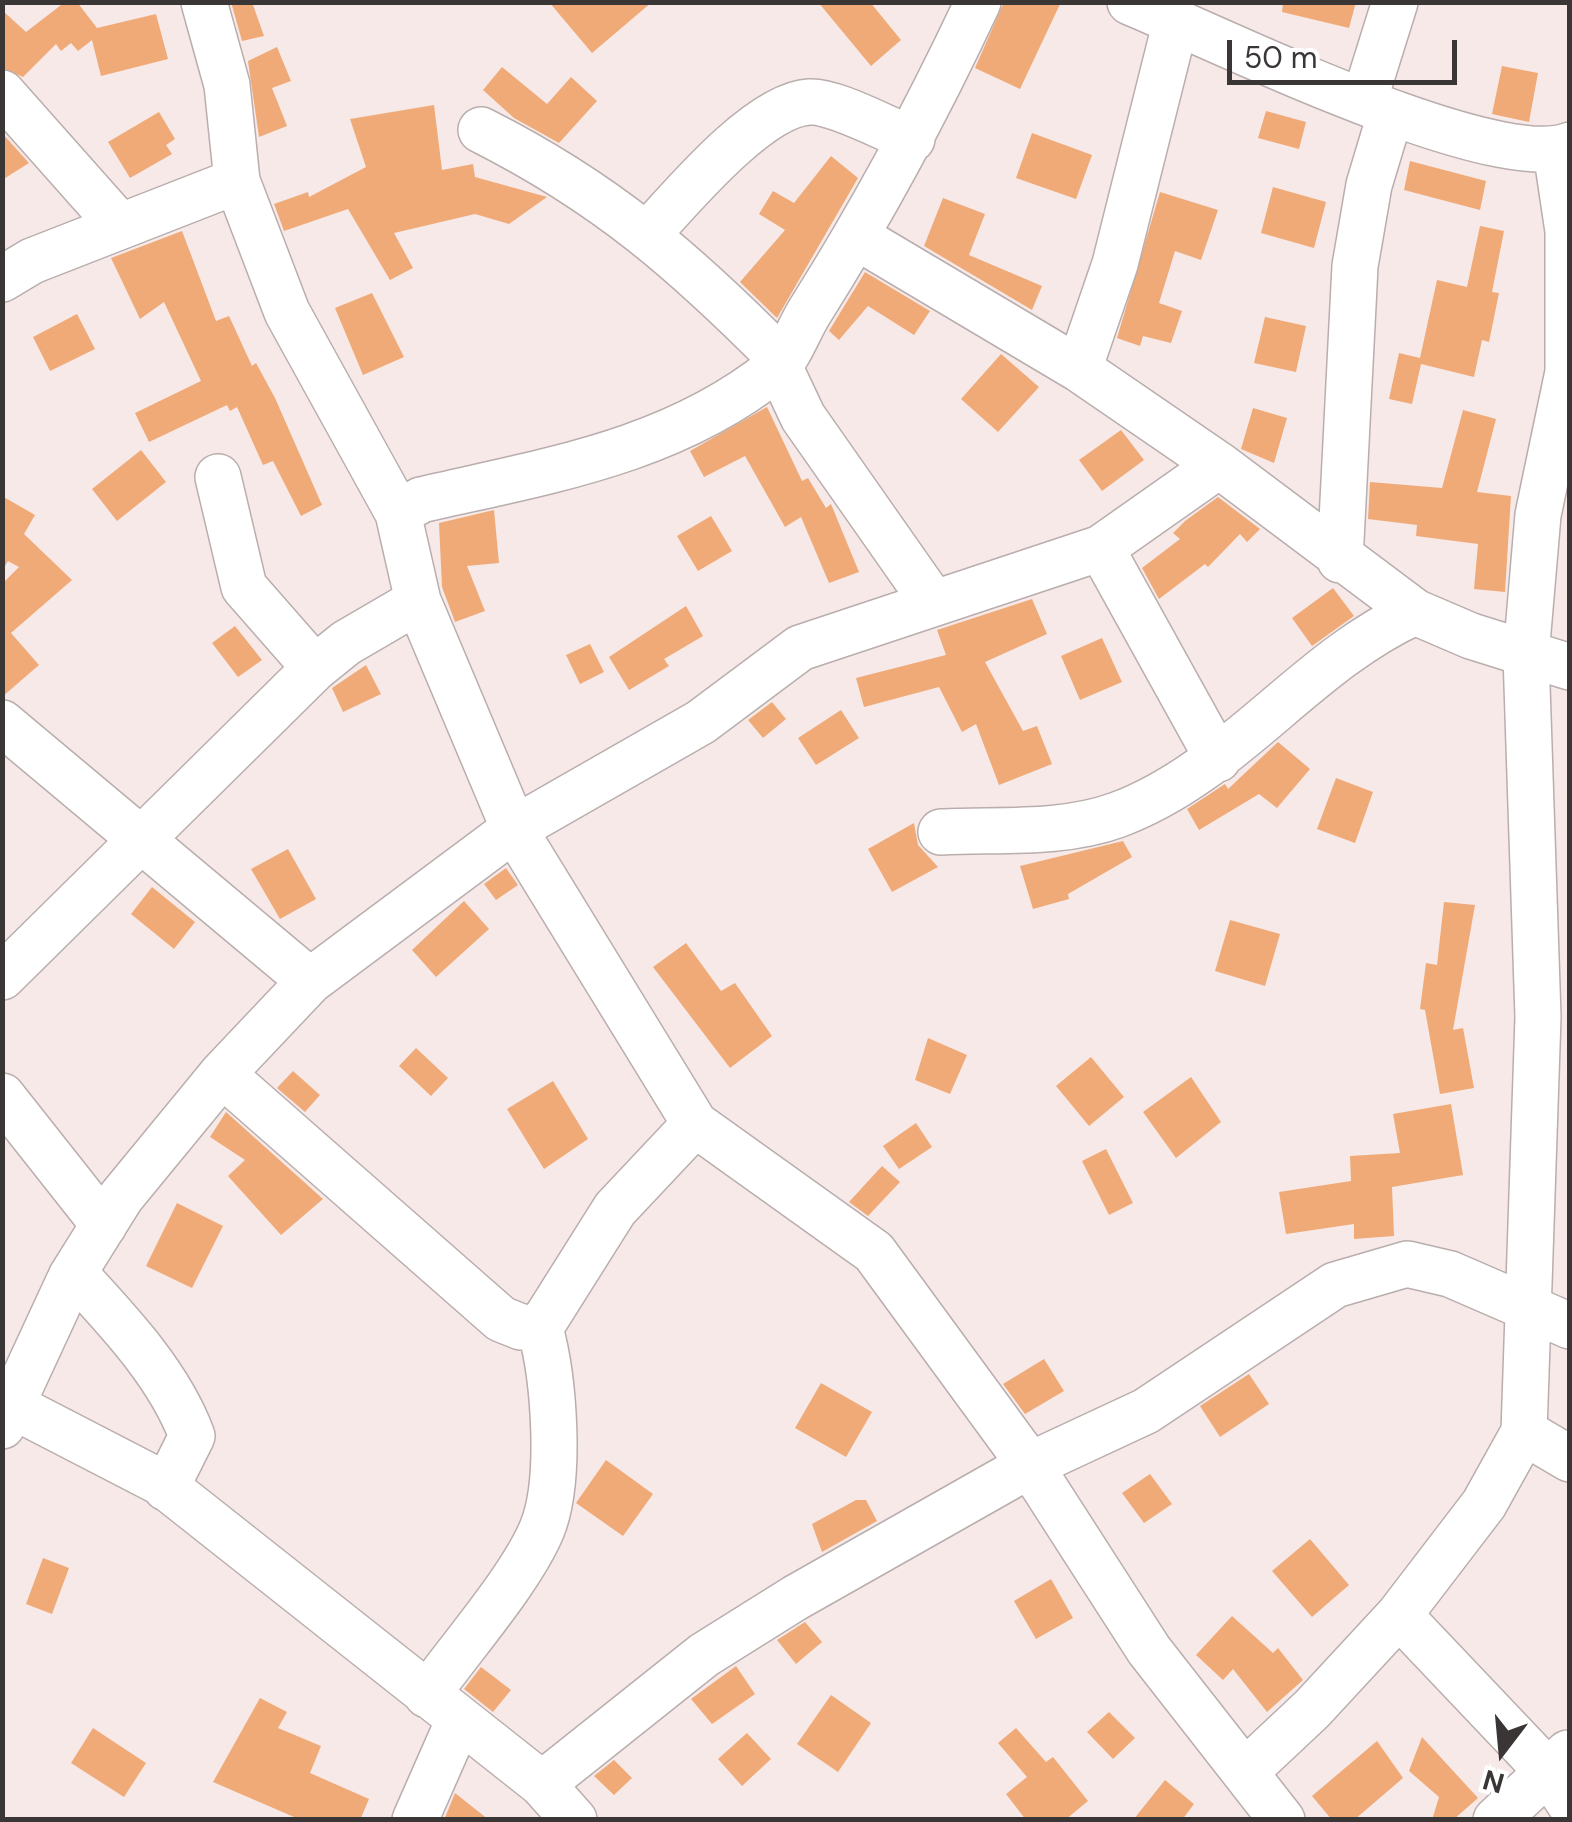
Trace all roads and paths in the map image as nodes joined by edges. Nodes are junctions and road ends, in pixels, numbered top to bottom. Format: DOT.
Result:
graph roads {
  1 [pos="204,2"];
  2 [pos="978,2"];
  3 [pos="1130,2"];
  4 [pos="1395,2"];
  5 [pos="1176,21"];
  6 [pos="2,92"];
  7 [pos="1378,107"];
  8 [pos="481,130"];
  9 [pos="912,139"];
  10 [pos="1562,148"];
  11 [pos="236,181"];
  12 [pos="120,226"];
  13 [pos="647,234"];
  14 [pos="856,237"];
  15 [pos="2,279"];
  16 [pos="780,363"];
  17 [pos="1079,369"];
  18 [pos="1567,395"];
  19 [pos="1219,465"];
  20 [pos="218,478"];
  21 [pos="398,513"];
  22 [pos="1101,548"];
  23 [pos="1340,560"];
  24 [pos="418,600"];
  25 [pos="932,602"];
  26 [pos="1414,612"];
  27 [pos="1526,655"];
  28 [pos="1570,667"];
  29 [pos="315,668"];
  30 [pos="2,723"];
  31 [pos="1218,759"];
  32 [pos="514,829"];
  33 [pos="941,832"];
  34 [pos="144,840"];
  35 [pos="2,977"];
  36 [pos="310,980"];
  37 [pos="222,1074"];
  38 [pos="2,1096"];
  39 [pos="694,1124"];
  40 [pos="104,1225"];
  41 [pos="74,1273"];
  42 [pos="1550,1317"];
  43 [pos="540,1328"];
  44 [pos="7,1416"];
  45 [pos="1524,1432"];
  46 [pos="1570,1459"];
  47 [pos="1030,1465"];
  48 [pos="166,1488"];
  49 [pos="1399,1615"];
  50 [pos="443,1708"];
  51 [pos="1247,1770"];
  52 [pos="1563,1777"];
  53 [pos="542,1784"];
  54 [pos="416,1820"];
  55 [pos="574,1820"];
  56 [pos="1282,1820"];
  57 [pos="1496,1820"];
  1 -- 11 [label="street"];
  2 -- 9 [label="street"];
  3 -- 5 [label="street"];
  4 -- 7 [label="street"];
  5 -- 7 [label="street"];
  5 -- 17 [label="street"];
  6 -- 12 [label="street"];
  7 -- 10 [label="street"];
  7 -- 23 [label="street"];
  8 -- 13 [label="street"];
  9 -- 13 [label="street"];
  9 -- 14 [label="street"];
  10 -- 18 [label="street"];
  11 -- 12 [label="street"];
  11 -- 21 [label="street"];
  12 -- 15 [label="street"];
  13 -- 16 [label="street"];
  14 -- 16 [label="street"];
  14 -- 17 [label="street"];
  16 -- 21 [label="street"];
  16 -- 25 [label="street"];
  17 -- 19 [label="street"];
  18 -- 27 [label="street"];
  19 -- 22 [label="street"];
  19 -- 23 [label="street"];
  20 -- 29 [label="street"];
  21 -- 24 [label="street"];
  22 -- 25 [label="street"];
  22 -- 31 [label="street"];
  23 -- 26 [label="street"];
  24 -- 29 [label="street"];
  24 -- 32 [label="street"];
  25 -- 32 [label="street"];
  26 -- 27 [label="street"];
  26 -- 31 [label="street"];
  27 -- 28 [label="street"];
  27 -- 42 [label="street"];
  29 -- 34 [label="street"];
  30 -- 34 [label="street"];
  31 -- 33 [label="street"];
  32 -- 36 [label="street"];
  32 -- 39 [label="street"];
  34 -- 35 [label="street"];
  34 -- 36 [label="street"];
  36 -- 37 [label="street"];
  37 -- 40 [label="street"];
  37 -- 43 [label="street"];
  38 -- 40 [label="street"];
  39 -- 43 [label="street"];
  39 -- 47 [label="street"];
  40 -- 41 [label="street"];
  41 -- 44 [label="street"];
  41 -- 48 [label="street"];
  42 -- 45 [label="street"];
  42 -- 47 [label="street"];
  43 -- 50 [label="street"];
  44 -- 48 [label="street"];
  45 -- 46 [label="street"];
  45 -- 49 [label="street"];
  47 -- 51 [label="street"];
  47 -- 53 [label="street"];
  48 -- 50 [label="street"];
  49 -- 51 [label="street"];
  49 -- 52 [label="street"];
  50 -- 53 [label="street"];
  50 -- 54 [label="street"];
  51 -- 56 [label="street"];
  52 -- 57 [label="street"];
  53 -- 55 [label="street"];
}
